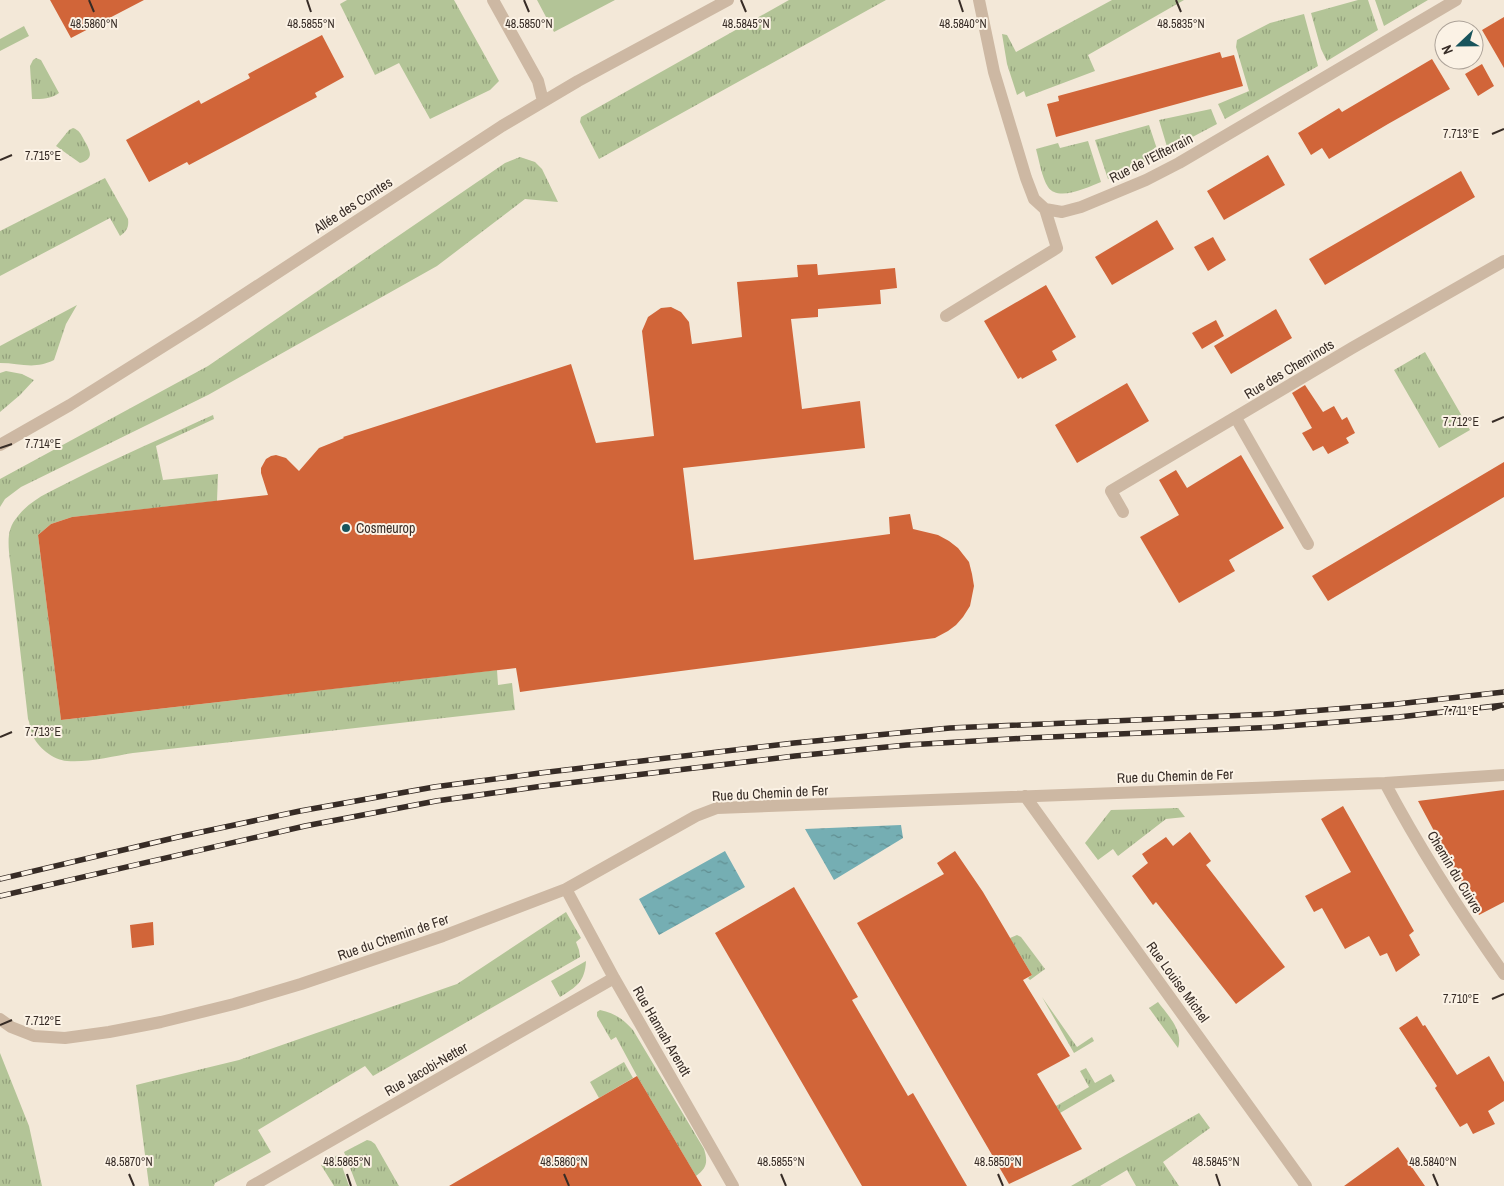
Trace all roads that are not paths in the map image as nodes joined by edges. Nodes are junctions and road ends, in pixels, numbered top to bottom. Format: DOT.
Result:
graph roads {
  1 [pos="493,0"];
  2 [pos="728,0"];
  3 [pos="979,0"];
  4 [pos="1456,0"];
  5 [pos="543,101"];
  6 [pos="1045,209"];
  7 [pos="1504,261"];
  8 [pos="946,316"];
  9 [pos="1236,418"];
  10 [pos="0,446"];
  11 [pos="1123,512"];
  12 [pos="1308,544"];
  13 [pos="1504,775"];
  14 [pos="1385,782"];
  15 [pos="1025,796"];
  16 [pos="566,889"];
  17 [pos="1504,974"];
  18 [pos="614,978"];
  19 [pos="0,1020"];
  20 [pos="252,1186"];
  21 [pos="733,1186"];
  22 [pos="1306,1186"];
  1 -- 5 [label="street"];
  2 -- 5 [label="street, Allée des Comtes"];
  3 -- 6 [label="street"];
  4 -- 6 [label="street, Rue de l'Elfterrain"];
  5 -- 10 [label="street, Allée des Comtes"];
  6 -- 8 [label="street"];
  7 -- 9 [label="street, Rue des Cheminots"];
  9 -- 11 [label="street, Rue des Cheminots"];
  9 -- 12 [label="street"];
  13 -- 14 [label="street, Rue du Chemin de Fer"];
  14 -- 15 [label="street, Rue du Chemin de Fer"];
  14 -- 17 [label="street, Chemin du Cuivre"];
  15 -- 16 [label="street, Rue du Chemin de Fer"];
  15 -- 22 [label="street, Rue Louise Michel"];
  16 -- 18 [label="street, Rue Hannah Arendt"];
  16 -- 19 [label="street, Rue du Chemin de Fer"];
  18 -- 20 [label="street, Rue Jacobi-Netter"];
  18 -- 21 [label="street, Rue Hannah Arendt"];
}
